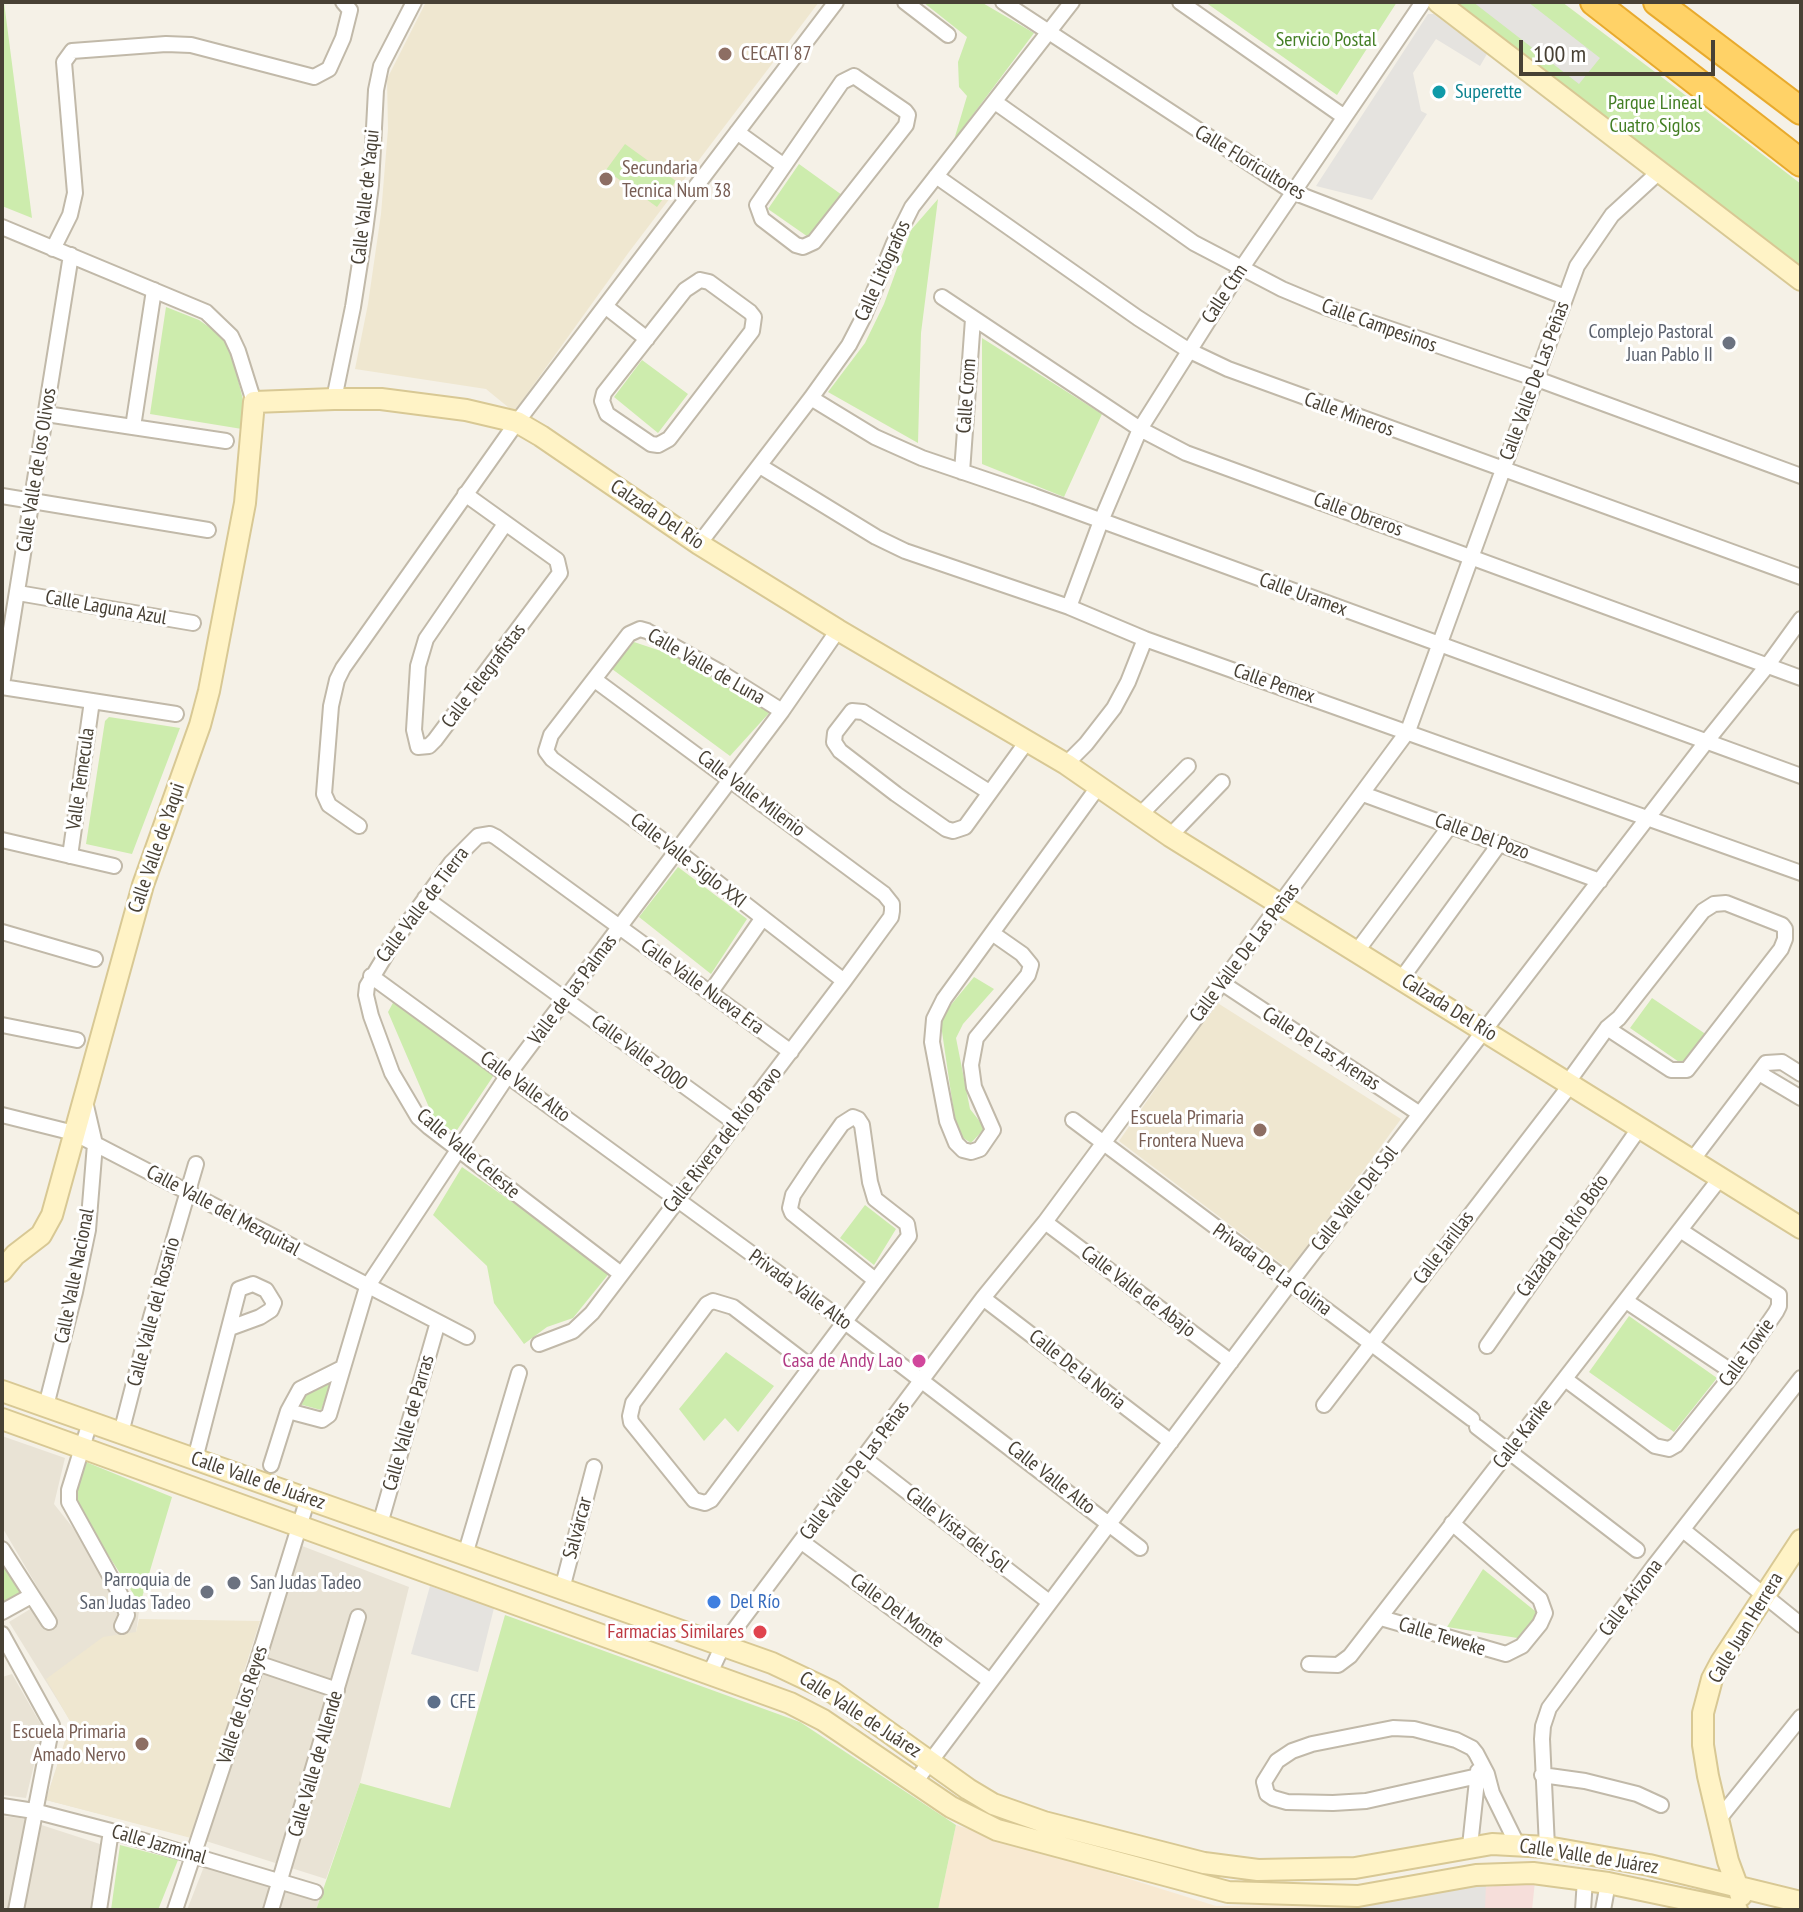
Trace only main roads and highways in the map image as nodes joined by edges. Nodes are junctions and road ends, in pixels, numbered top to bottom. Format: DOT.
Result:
graph roads {
  1 [pos="1594,2"];
  2 [pos="1657,2"];
  3 [pos="1801,111"];
  4 [pos="1801,163"];
  1 -- 4 [label="highway"];
  2 -- 3 [label="highway"];
}
